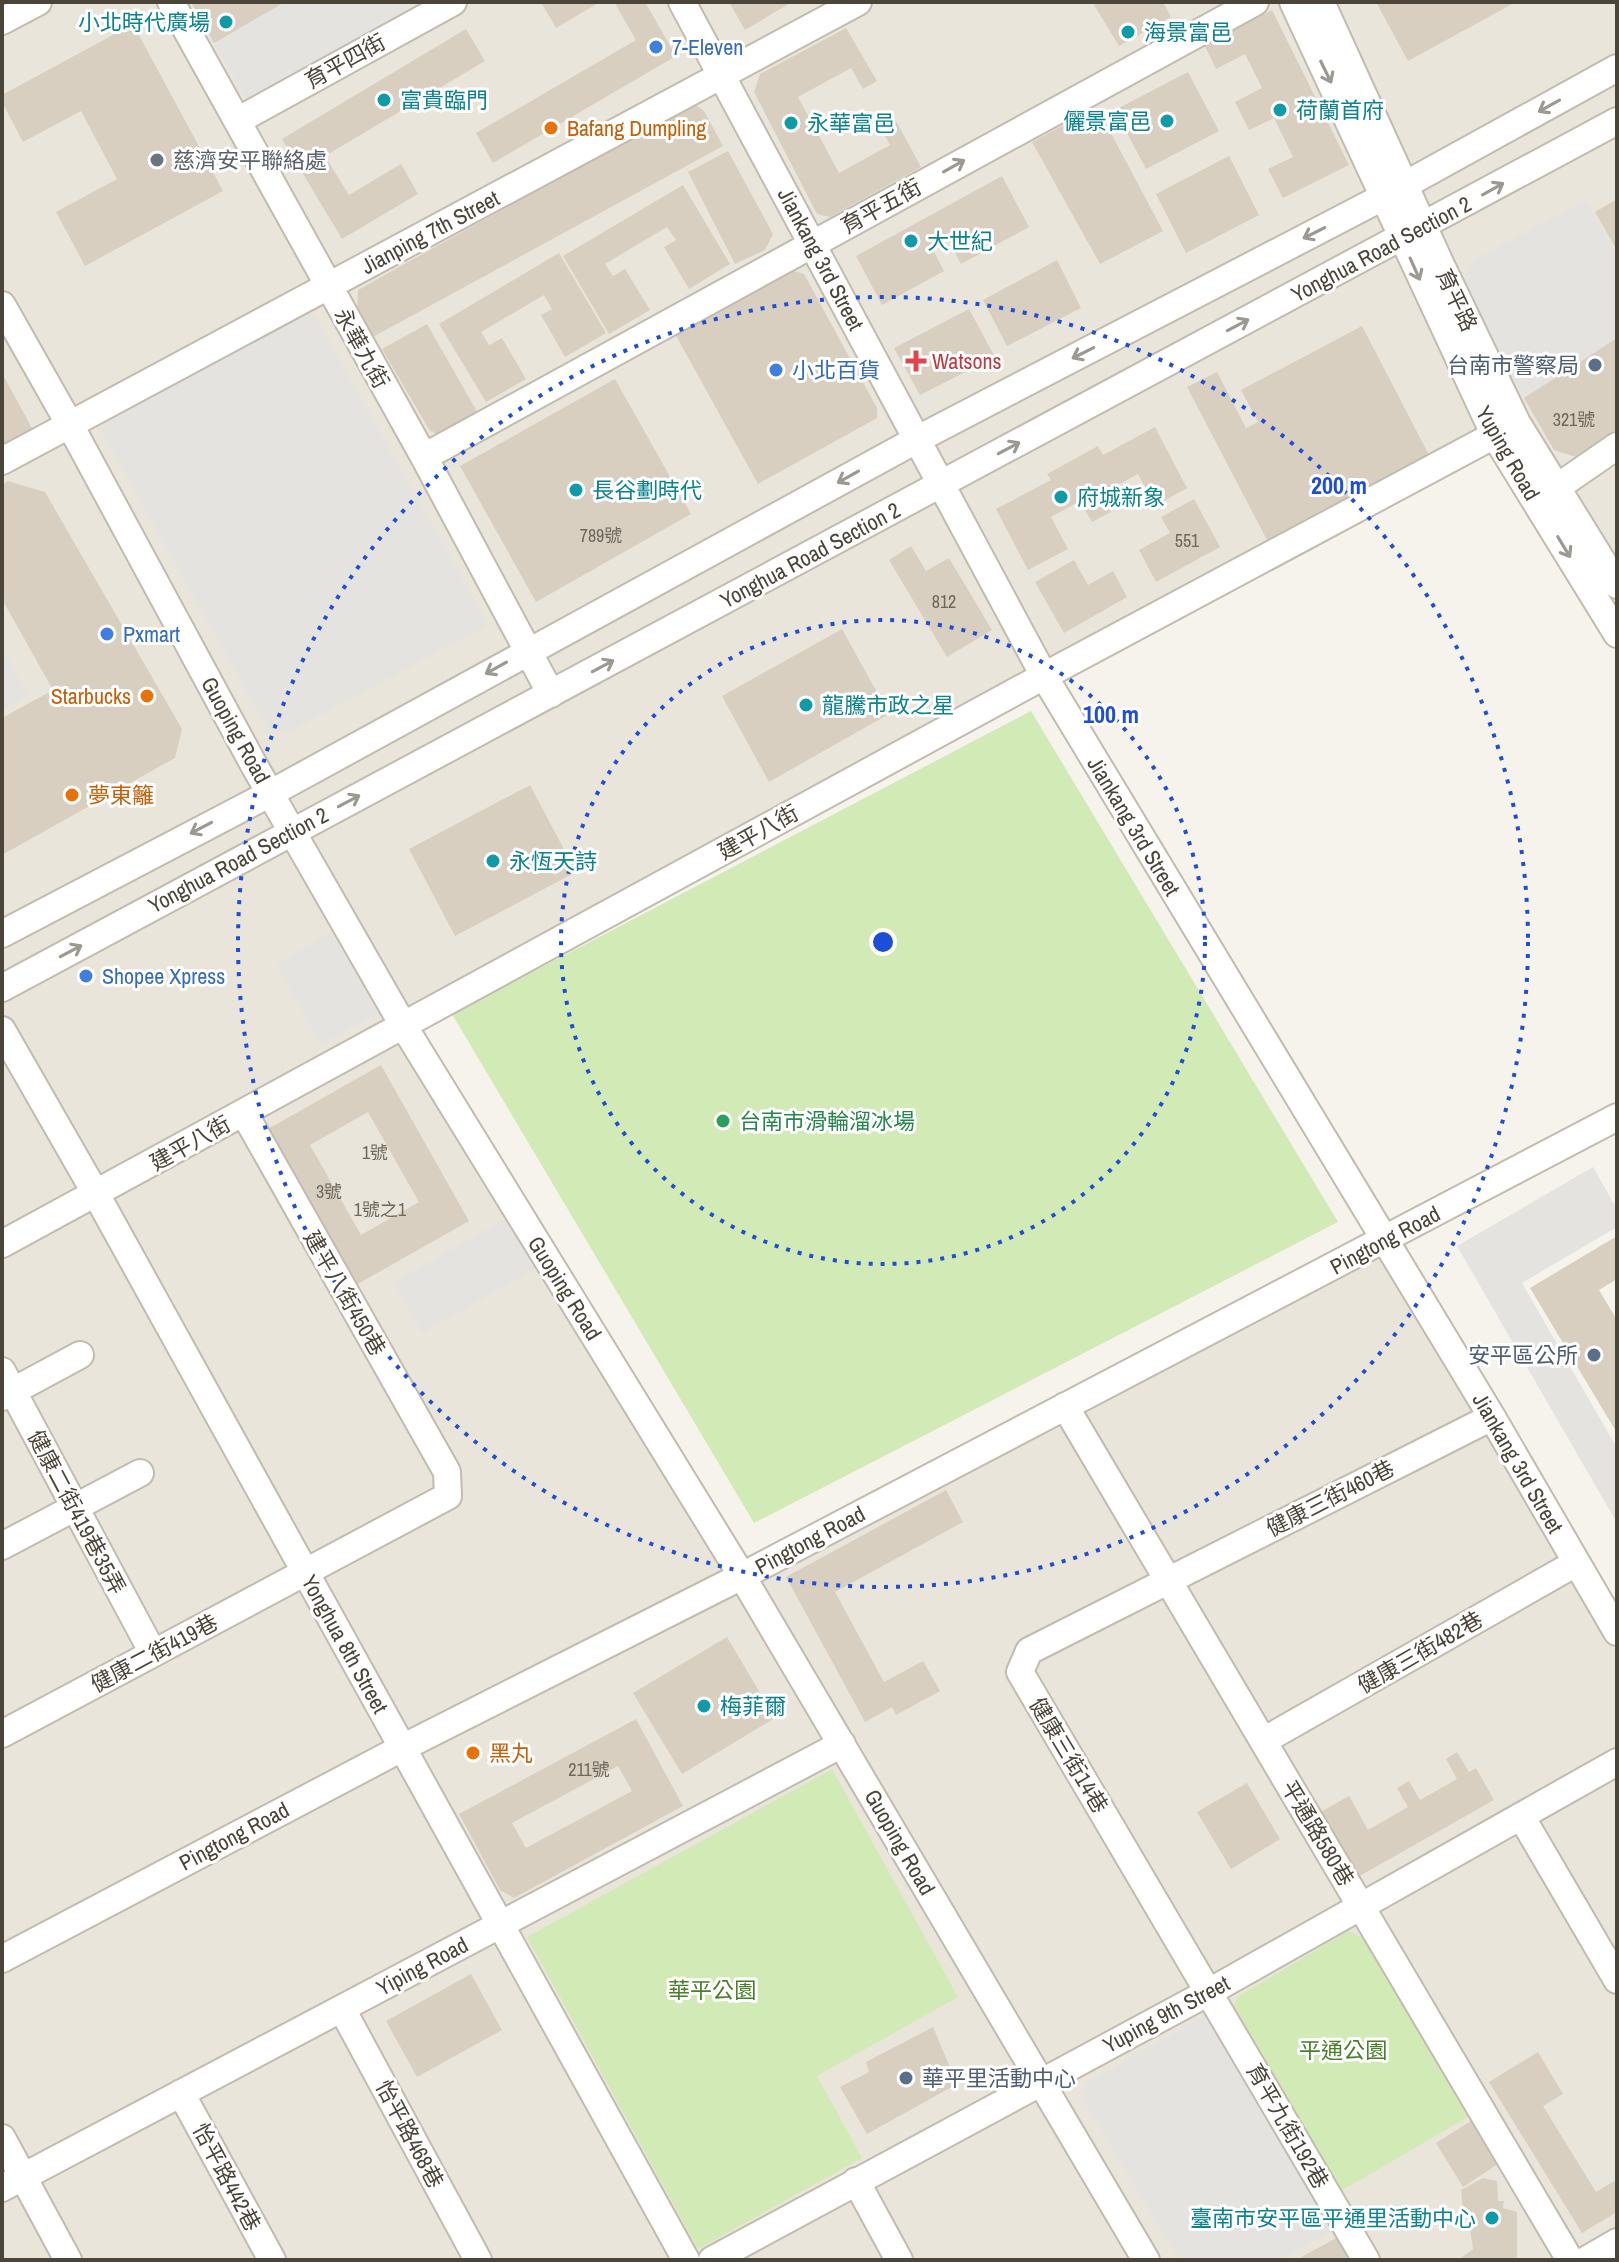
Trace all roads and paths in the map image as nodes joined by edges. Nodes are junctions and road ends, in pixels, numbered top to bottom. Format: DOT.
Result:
graph roads {
  1 [pos="38,2"];
  2 [pos="171,2"];
  3 [pos="453,2"];
  4 [pos="682,2"];
  5 [pos="858,2"];
  6 [pos="1255,2"];
  7 [pos="1293,2"];
  8 [pos="1321,2"];
  9 [pos="2,21"];
  10 [pos="1617,68"];
  11 [pos="723,75"];
  12 [pos="237,121"];
  13 [pos="1617,121"];
  14 [pos="1395,191"];
  15 [pos="1413,232"];
  16 [pos="812,243"];
  17 [pos="328,286"];
  18 [pos="2,305"];
  19 [pos="70,425"];
  20 [pos="1506,430"];
  21 [pos="916,440"];
  22 [pos="1617,446"];
  23 [pos="424,457"];
  24 [pos="2,461"];
  25 [pos="940,485"];
  26 [pos="1547,494"];
  27 [pos="1617,585"];
  28 [pos="1617,634"];
  29 [pos="528,651"];
  30 [pos="1044,676"];
  31 [pos="551,694"];
  32 [pos="271,793"];
  33 [pos="293,832"];
  34 [pos="2,934"];
  35 [pos="2,988"];
  36 [pos="403,1025"];
  37 [pos="2,1030"];
  38 [pos="244,1113"];
  39 [pos="1617,1117"];
  40 [pos="96,1194"];
  41 [pos="1385,1240"];
  42 [pos="2,1244"];
  43 [pos="80,1355"];
  44 [pos="6,1387"];
  45 [pos="1065,1406"];
  46 [pos="1492,1417"];
  47 [pos="447,1472"];
  48 [pos="140,1473"];
  49 [pos="75,1507"];
  50 [pos="2,1546"];
  51 [pos="1576,1563"];
  52 [pos="305,1571"];
  53 [pos="742,1576"];
  54 [pos="1168,1580"];
  55 [pos="1617,1632"];
  56 [pos="153,1653"];
  57 [pos="2,1734"];
  58 [pos="1263,1741"];
  59 [pos="842,1744"];
  60 [pos="402,1748"];
  61 [pos="1617,1762"];
  62 [pos="1521,1816"];
  63 [pos="1361,1906"];
  64 [pos="499,1926"];
  65 [pos="2,1959"];
  66 [pos="1617,1980"];
  67 [pos="1209,1992"];
  68 [pos="342,2009"];
  69 [pos="1041,2081"];
  70 [pos="181,2093"];
  71 [pos="2,2138"];
  72 [pos="856,2181"];
  73 [pos="13,2183"];
  74 [pos="1617,2242"];
  75 [pos="68,2260"];
  76 [pos="272,2260"];
  77 [pos="478,2260"];
  78 [pos="686,2260"];
  79 [pos="712,2260"];
  80 [pos="899,2260"];
  81 [pos="1146,2260"];
  82 [pos="1366,2260"];
  83 [pos="1570,2260"];
  84 [pos="1586,2260"];
  1 -- 9 [label="street"];
  2 -- 12 [label="street, 永華九街"];
  3 -- 12 [label="street, 育平四街"];
  4 -- 11 [label="street, Jiankang 3rd Street"];
  5 -- 11 [label="street, Jianping 7th Street"];
  16 -- 6 [label="street, 育平五街, one-way"];
  7 -- 14 [label="street, one-way"];
  8 -- 14 [label="street, 育平路"];
  10 -- 14 [label="street, Yonghua Road Section 2, one-way"];
  11 -- 16 [label="street, Jiankang 3rd Street"];
  11 -- 17 [label="street, Jianping 7th Street"];
  12 -- 17 [label="street, 永華九街"];
  15 -- 13 [label="street, Yonghua Road Section 2, one-way"];
  14 -- 15 [label="street, 育平路"];
  14 -- 21 [label="street, Yonghua Road Section 2, one-way"];
  15 -- 20 [label="street, 育平路"];
  25 -- 15 [label="street, Yonghua Road Section 2, one-way"];
  16 -- 21 [label="street, Jiankang 3rd Street"];
  16 -- 23 [label="street, 育平五街"];
  17 -- 19 [label="street, Jianping 7th Street"];
  17 -- 23 [label="street, 永華九街"];
  18 -- 19 [label="street, Guoping Road"];
  19 -- 24 [label="street, Jianping 7th Street"];
  19 -- 32 [label="street, Guoping Road"];
  20 -- 26 [label="street, Yuping Road"];
  20 -- 30 [label="street, 建平八街"];
  21 -- 25 [label="street, Jiankang 3rd Street"];
  21 -- 29 [label="street, Yonghua Road Section 2, one-way"];
  22 -- 26 [label="street"];
  23 -- 29 [label="street, 永華九街"];
  25 -- 30 [label="street, Jiankang 3rd Street"];
  31 -- 25 [label="street, Yonghua Road Section 2, one-way"];
  26 -- 27 [label="street"];
  26 -- 28 [label="street, Yuping Road, one-way"];
  29 -- 31 [label="street, 永華九街"];
  29 -- 32 [label="street, Yonghua Road Section 2, one-way"];
  30 -- 36 [label="street, 建平八街"];
  30 -- 41 [label="street, Jiankang 3rd Street"];
  33 -- 31 [label="street, Yonghua Road Section 2, one-way"];
  32 -- 33 [label="street, Guoping Road"];
  32 -- 34 [label="street, Yonghua Road Section 2, one-way"];
  35 -- 33 [label="street, Yonghua Road Section 2, one-way"];
  33 -- 36 [label="street, Guoping Road"];
  36 -- 38 [label="street, 建平八街"];
  36 -- 53 [label="street, Guoping Road"];
  37 -- 40 [label="street, Yonghua 8th Street"];
  38 -- 40 [label="street, 建平八街"];
  38 -- 47 [label="street, 建平八街450巷"];
  39 -- 41 [label="street, Pingtong Road"];
  40 -- 42 [label="street, 建平八街"];
  40 -- 52 [label="street, Yonghua 8th Street"];
  41 -- 45 [label="street, Pingtong Road"];
  41 -- 46 [label="street, Jiankang 3rd Street"];
  43 -- 44 [label="street"];
  44 -- 49 [label="street, 健康二街419巷35弄"];
  45 -- 53 [label="street, Pingtong Road"];
  45 -- 54 [label="street, 平通路580巷"];
  46 -- 51 [label="street, Jiankang 3rd Street"];
  46 -- 54 [label="street, 健康三街460巷"];
  47 -- 52 [label="street, 健康二街419巷"];
  48 -- 49 [label="street"];
  49 -- 50 [label="street"];
  49 -- 56 [label="street, 健康二街419巷35弄"];
  51 -- 55 [label="street, Jiankang 3rd Street"];
  51 -- 58 [label="street, 健康三街482巷"];
  52 -- 56 [label="street, 健康二街419巷"];
  52 -- 60 [label="street, Yonghua 8th Street"];
  53 -- 59 [label="street, Guoping Road"];
  53 -- 60 [label="street, Pingtong Road"];
  54 -- 58 [label="street, 平通路580巷"];
  54 -- 67 [label="street, 健康三街14巷"];
  56 -- 57 [label="street, 健康二街419巷"];
  58 -- 63 [label="street, 平通路580巷"];
  59 -- 64 [label="street, Yiping Road"];
  59 -- 69 [label="street, Guoping Road"];
  60 -- 64 [label="street, Yonghua 8th Street"];
  60 -- 65 [label="street, Pingtong Road"];
  61 -- 62 [label="street, Yuping 9th Street"];
  62 -- 63 [label="street, Yuping 9th Street"];
  62 -- 66 [label="street"];
  63 -- 67 [label="street, Yuping 9th Street"];
  63 -- 83 [label="street, 平通路580巷"];
  64 -- 68 [label="street, Yiping Road"];
  64 -- 78 [label="street, Yonghua 8th Street"];
  67 -- 69 [label="street, Yuping 9th Street"];
  67 -- 82 [label="street, 育平九街192巷"];
  68 -- 70 [label="street, Yiping Road"];
  68 -- 77 [label="street, 怡平路468巷"];
  69 -- 72 [label="street, Yuping 9th Street"];
  69 -- 81 [label="street, Guoping Road"];
  70 -- 73 [label="street, Yiping Road"];
  70 -- 76 [label="street, 怡平路442巷"];
  71 -- 73 [label="street"];
  72 -- 79 [label="street, Yuping 9th Street"];
  72 -- 80 [label="street"];
  73 -- 75 [label="street"];
  74 -- 84 [label="street"];
}
